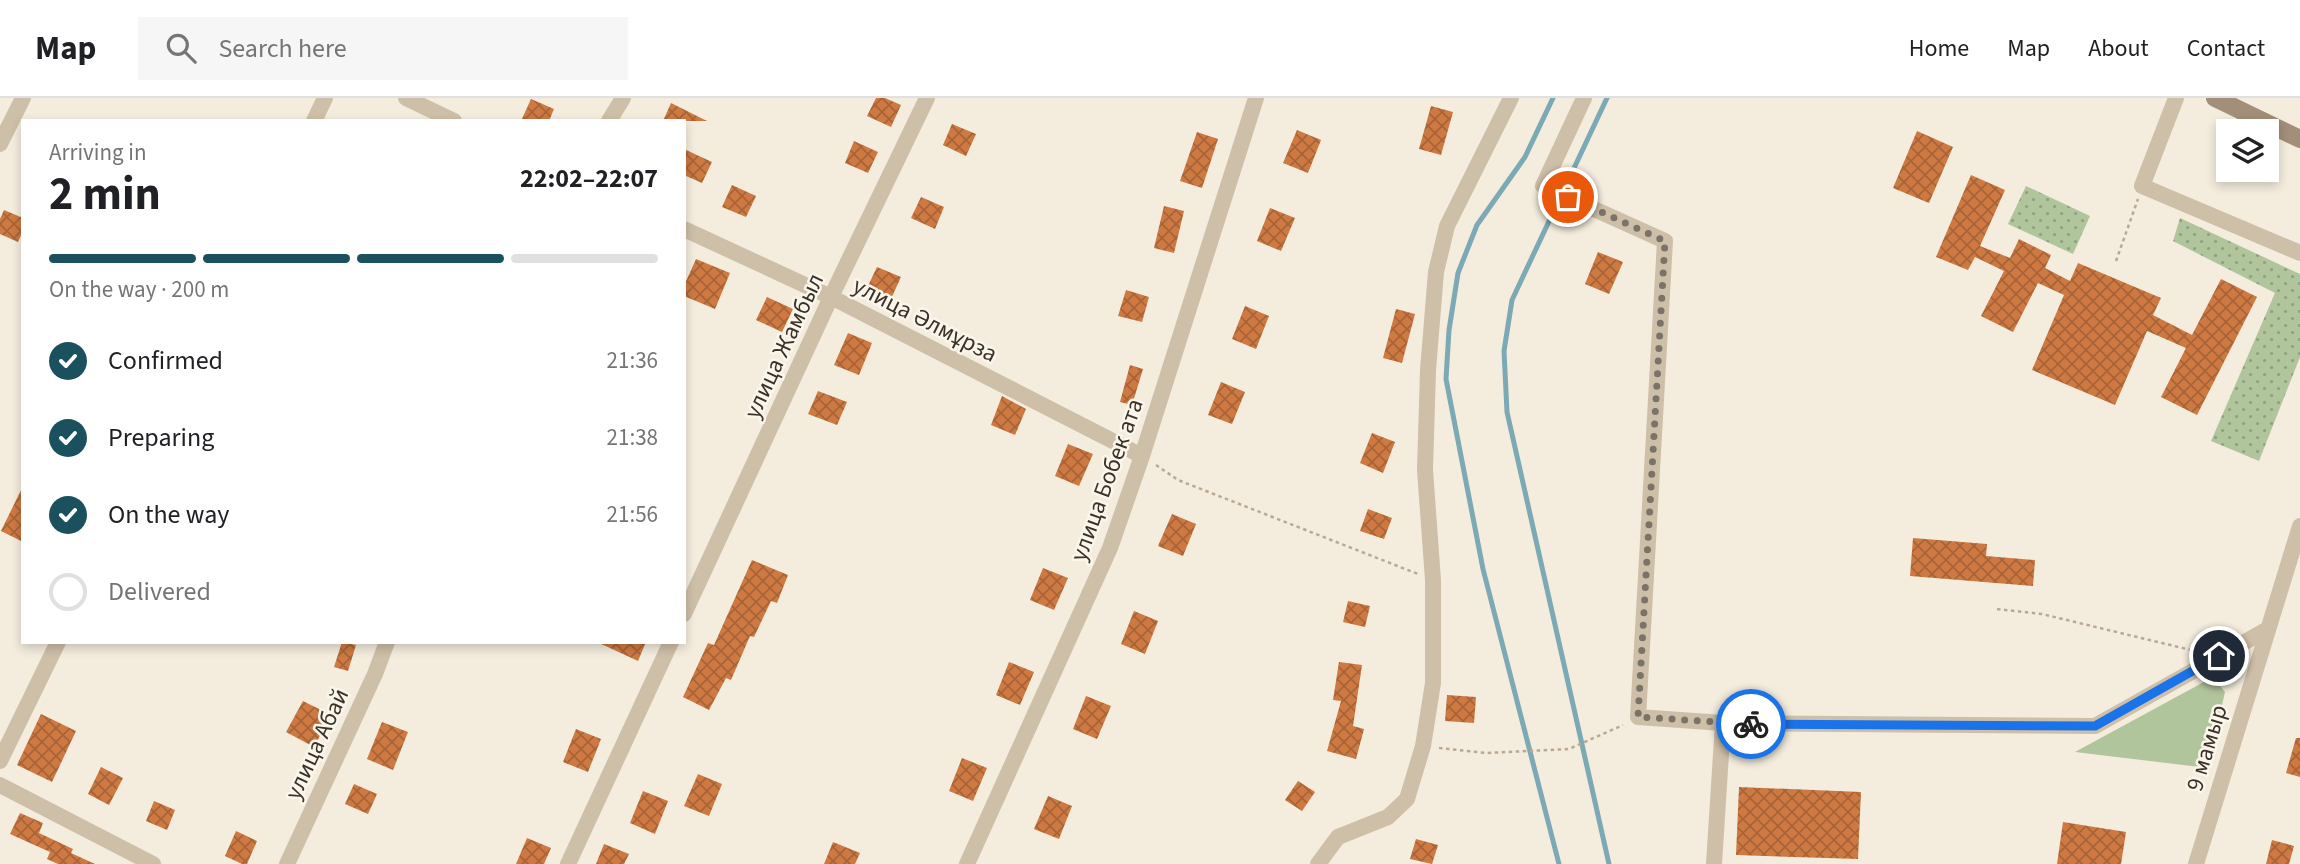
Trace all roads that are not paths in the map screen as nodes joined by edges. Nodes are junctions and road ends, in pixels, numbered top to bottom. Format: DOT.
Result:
graph roads {
  1 [pos="23,98"];
  2 [pos="325,98"];
  3 [pos="406,98"];
  4 [pos="623,98"];
  5 [pos="927,98"];
  6 [pos="1256,98"];
  7 [pos="1511,98"];
  8 [pos="1584,98"];
  9 [pos="2176,98"];
  10 [pos="2216,98"];
  11 [pos="315,119"];
  12 [pos="450,119"];
  13 [pos="610,119"];
  14 [pos="2300,139"];
  15 [pos="0,144"];
  16 [pos="686,230"];
  17 [pos="2300,253"];
  18 [pos="831,298"];
  19 [pos="1142,456"];
  20 [pos="2300,526"];
  21 [pos="686,610"];
  22 [pos="2268,629"];
  23 [pos="57,644"];
  24 [pos="386,644"];
  25 [pos="670,644"];
  26 [pos="1723,723"];
  27 [pos="0,761"];
  28 [pos="0,785"];
  29 [pos="153,864"];
  30 [pos="287,864"];
  31 [pos="568,864"];
  32 [pos="967,864"];
  33 [pos="1318,864"];
  34 [pos="1714,864"];
  35 [pos="2196,864"];
  1 -- 15 [label="street"];
  2 -- 11 [label="street"];
  3 -- 12 [label="street"];
  4 -- 13 [label="street"];
  5 -- 18 [label="street, улица Жамбыл"];
  6 -- 19 [label="street, улица Бобек ата"];
  7 -- 33 [label="street"];
  8 -- 26 [label="street"];
  9 -- 17 [label="street"];
  10 -- 14 [label="street"];
  16 -- 18 [label="street, улица Әлмұрза"];
  18 -- 19 [label="street, улица Әлмұрза"];
  18 -- 21 [label="street, улица Жамбыл"];
  19 -- 32 [label="street, улица Бобек ата"];
  20 -- 22 [label="street, 9 мамыр"];
  22 -- 26 [label="street"];
  22 -- 35 [label="street, 9 мамыр"];
  23 -- 27 [label="street"];
  24 -- 30 [label="street, улица Абай"];
  25 -- 31 [label="street"];
  26 -- 34 [label="street"];
  28 -- 29 [label="street"];
}
